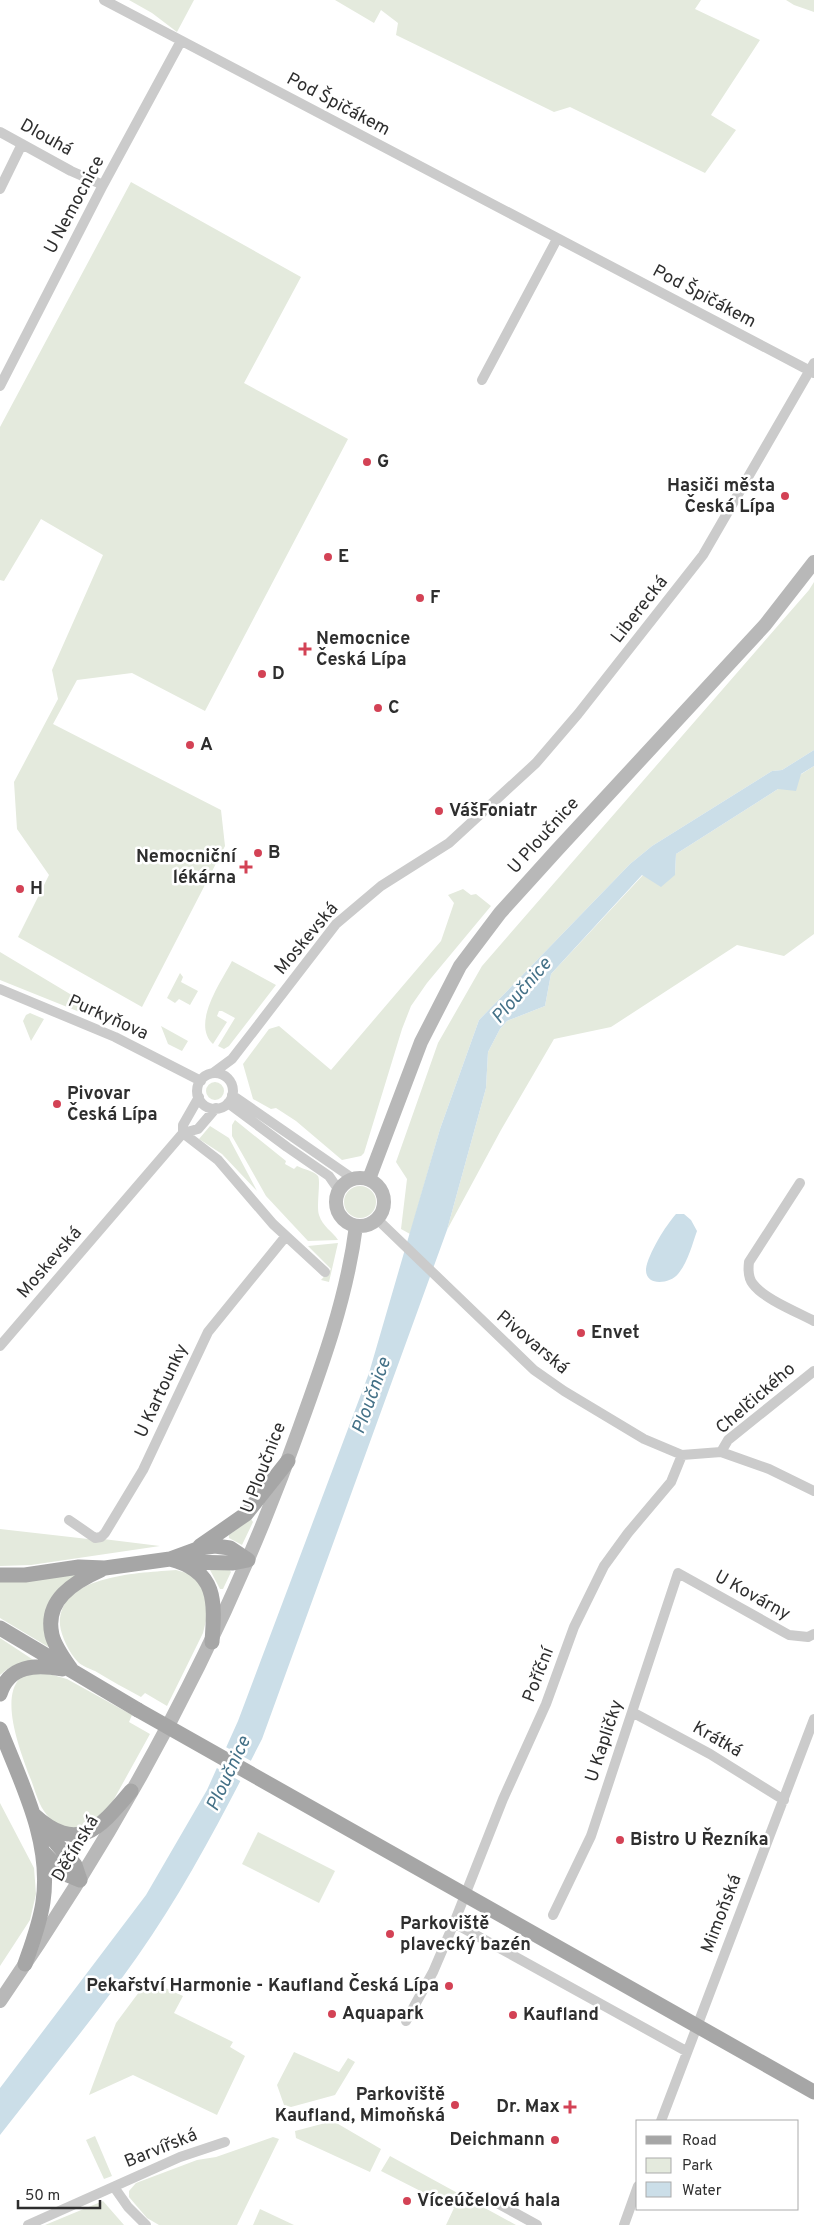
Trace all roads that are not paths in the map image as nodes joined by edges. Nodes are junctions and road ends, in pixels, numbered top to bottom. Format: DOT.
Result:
graph roads {
  1 [pos="104,0"];
  2 [pos="181,41"];
  3 [pos="0,132"];
  4 [pos="22,144"];
  5 [pos="103,185"];
  6 [pos="0,189"];
  7 [pos="557,239"];
  8 [pos="813,369"];
  9 [pos="482,380"];
  10 [pos="0,386"];
  11 [pos="814,562"];
  12 [pos="449,843"];
  13 [pos="0,989"];
  14 [pos="232,1059"];
  15 [pos="213,1073"];
  16 [pos="201,1081"];
  17 [pos="231,1083"];
  18 [pos="198,1097"];
  19 [pos="230,1099"];
  20 [pos="216,1108"];
  21 [pos="183,1133"];
  22 [pos="352,1178"];
  23 [pos="369,1179"];
  24 [pos="800,1183"];
  25 [pos="338,1189"];
  26 [pos="377,1219"];
  27 [pos="356,1226"];
  28 [pos="286,1236"];
  29 [pos="325,1272"];
  30 [pos="814,1321"];
  31 [pos="0,1346"];
  32 [pos="814,1371"];
  33 [pos="721,1452"];
  34 [pos="682,1455"];
  35 [pos="288,1462"];
  36 [pos="814,1491"];
  37 [pos="69,1520"];
  38 [pos="192,1550"];
  39 [pos="248,1560"];
  40 [pos="176,1561"];
  41 [pos="105,1568"];
  42 [pos="678,1572"];
  43 [pos="0,1575"];
  44 [pos="0,1628"];
  45 [pos="814,1634"];
  46 [pos="212,1642"];
  47 [pos="73,1672"];
  48 [pos="0,1694"];
  49 [pos="176,1712"];
  50 [pos="632,1712"];
  51 [pos="814,1719"];
  52 [pos="0,1728"];
  53 [pos="131,1791"];
  54 [pos="784,1800"];
  55 [pos="33,1814"];
  56 [pos="44,1853"];
  57 [pos="80,1880"];
  58 [pos="553,1915"];
  59 [pos="454,1923"];
  60 [pos="25,1964"];
  61 [pos="0,2000"];
  62 [pos="406,2021"];
  63 [pos="686,2051"];
  64 [pos="814,2092"];
  65 [pos="661,2120"];
  66 [pos="224,2142"];
  67 [pos="114,2187"];
  68 [pos="636,2192"];
  69 [pos="490,2199"];
  70 [pos="28,2225"];
  71 [pos="146,2225"];
  72 [pos="537,2225"];
  73 [pos="624,2225"];
  1 -- 2 [label="street, Pod Špičákem"];
  2 -- 5 [label="street, U Nemocnice"];
  2 -- 7 [label="street, Pod Špičákem"];
  3 -- 4 [label="street, Dlouhá"];
  4 -- 5 [label="street, Dlouhá"];
  4 -- 6 [label="street"];
  5 -- 10 [label="street, U Nemocnice"];
  7 -- 8 [label="street, Pod Špičákem"];
  7 -- 9 [label="street"];
  8 -- 12 [label="street, Liberecká"];
  11 -- 23 [label="main road, U Ploučnice"];
  12 -- 14 [label="street, Moskevská"];
  13 -- 16 [label="street, Purkyňova"];
  14 -- 15 [label="street, Moskevská"];
  14 -- 17 [label="street"];
  15 -- 16 [label="street"];
  15 -- 17 [label="street"];
  16 -- 18 [label="street"];
  17 -- 19 [label="street"];
  18 -- 20 [label="street"];
  18 -- 21 [label="street"];
  19 -- 20 [label="street"];
  19 -- 22 [label="street"];
  19 -- 25 [label="street"];
  20 -- 21 [label="street"];
  21 -- 28 [label="street"];
  21 -- 31 [label="street, Moskevská"];
  22 -- 23 [label="main road"];
  22 -- 25 [label="main road"];
  23 -- 26 [label="main road"];
  24 -- 30 [label="street"];
  25 -- 27 [label="main road"];
  26 -- 27 [label="main road"];
  26 -- 34 [label="street, Pivovarská"];
  27 -- 35 [label="main road, U Ploučnice"];
  28 -- 29 [label="street"];
  28 -- 37 [label="street, U Kartounky"];
  32 -- 33 [label="street, Chelčického"];
  33 -- 34 [label="street, Pivovarská"];
  33 -- 36 [label="street"];
  34 -- 59 [label="street, Poříční"];
  35 -- 38 [label="main road"];
  35 -- 39 [label="main road, U Ploučnice"];
  38 -- 39 [label="main road"];
  38 -- 40 [label="main road"];
  39 -- 40 [label="main road"];
  39 -- 46 [label="main road, U Ploučnice"];
  40 -- 41 [label="main road"];
  40 -- 46 [label="main road"];
  41 -- 43 [label="main road"];
  41 -- 47 [label="main road"];
  42 -- 45 [label="street, U Kovárny"];
  42 -- 50 [label="street, U Kapličky"];
  44 -- 47 [label="main road"];
  46 -- 49 [label="main road, U Ploučnice"];
  47 -- 48 [label="main road"];
  47 -- 64 [label="main road, bridge"];
  49 -- 53 [label="main road, Děčínská"];
  50 -- 54 [label="street, Krátká"];
  50 -- 58 [label="street, U Kapličky"];
  51 -- 54 [label="street, Mimoňská"];
  52 -- 55 [label="main road"];
  53 -- 55 [label="main road"];
  53 -- 57 [label="main road, Děčínská"];
  54 -- 63 [label="street, Mimoňská"];
  55 -- 56 [label="main road"];
  55 -- 57 [label="main road"];
  56 -- 57 [label="main road"];
  56 -- 60 [label="main road"];
  57 -- 60 [label="main road, Děčínská"];
  59 -- 62 [label="street, Poříční"];
  59 -- 63 [label="street"];
  60 -- 61 [label="main road, Děčínská"];
  63 -- 65 [label="street, Mimoňská"];
  66 -- 67 [label="street, Barvířská"];
  67 -- 70 [label="street, Barvířská"];
  67 -- 71 [label="street"];
  68 -- 73 [label="street"];
  69 -- 72 [label="street"];
}
